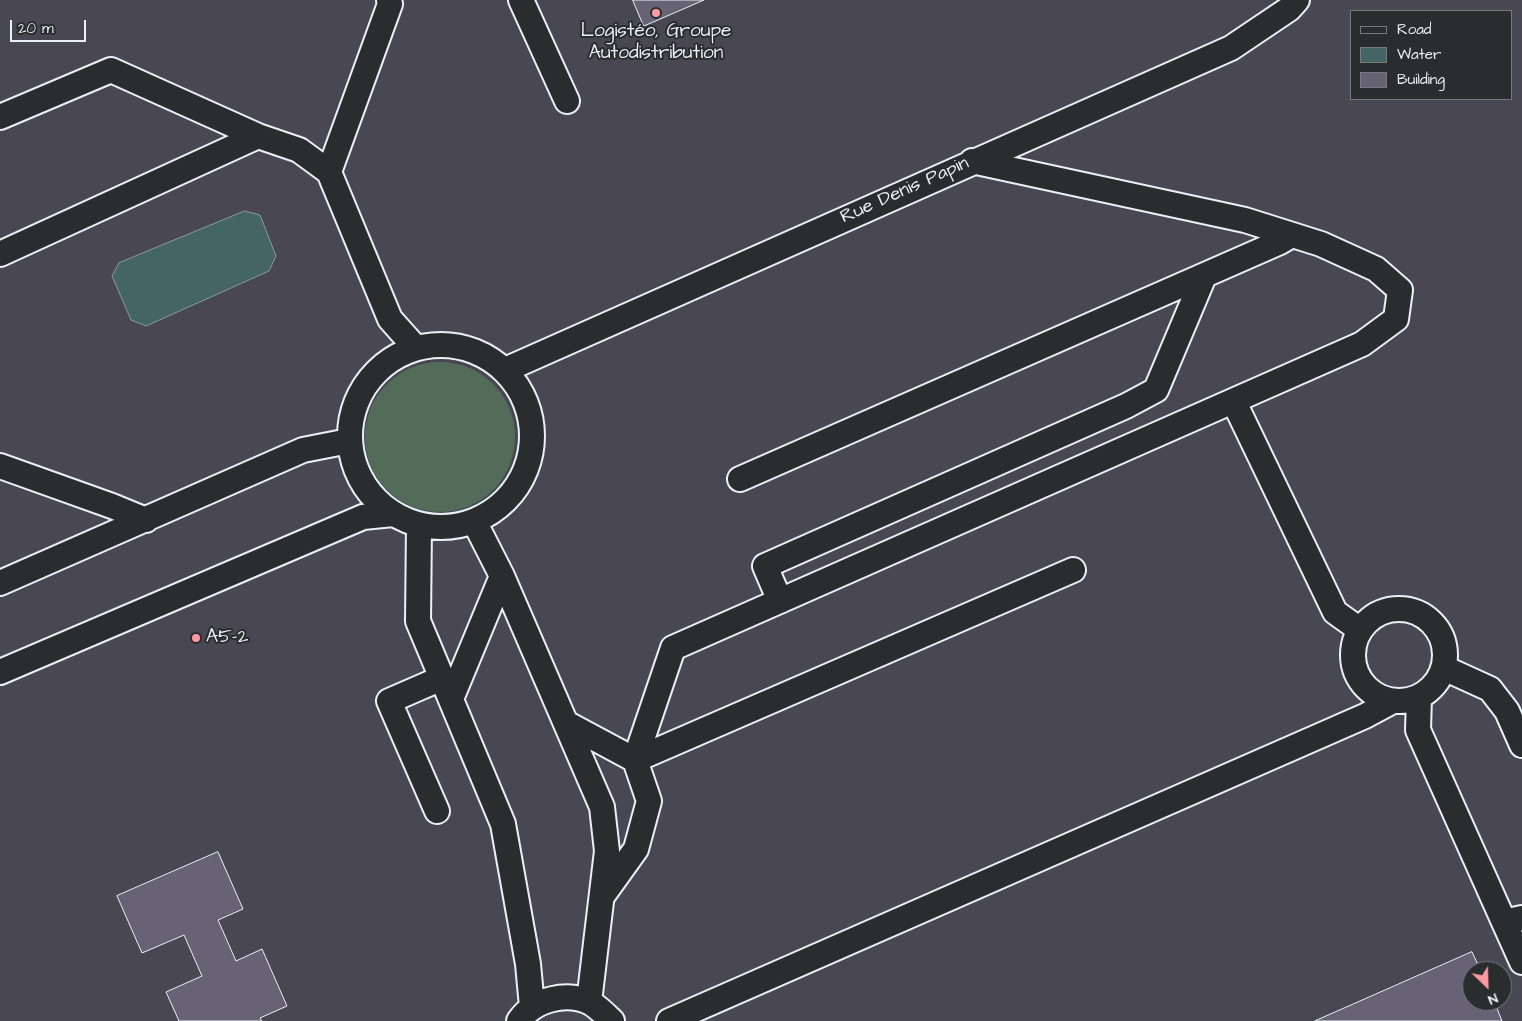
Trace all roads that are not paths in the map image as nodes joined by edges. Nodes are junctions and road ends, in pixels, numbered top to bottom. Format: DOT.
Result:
graph roads {
  1 [pos="389,0"];
  2 [pos="521,0"];
  3 [pos="1297,0"];
  4 [pos="567,101"];
  5 [pos="0,117"];
  6 [pos="258,136"];
  7 [pos="972,161"];
  8 [pos="329,172"];
  9 [pos="1292,235"];
  10 [pos="0,254"];
  11 [pos="1204,276"];
  12 [pos="415,347"];
  13 [pos="505,370"];
  14 [pos="1234,402"];
  15 [pos="349,441"];
  16 [pos="0,466"];
  17 [pos="740,479"];
  18 [pos="393,514"];
  19 [pos="146,520"];
  20 [pos="474,521"];
  21 [pos="419,525"];
  22 [pos="1073,570"];
  23 [pos="502,576"];
  24 [pos="0,583"];
  25 [pos="780,600"];
  26 [pos="1360,630"];
  27 [pos="1444,668"];
  28 [pos="0,672"];
  29 [pos="446,688"];
  30 [pos="1418,698"];
  31 [pos="1392,701"];
  32 [pos="566,723"];
  33 [pos="1522,746"];
  34 [pos="635,760"];
  35 [pos="436,811"];
  36 [pos="602,895"];
  37 [pos="1513,920"];
  38 [pos="1522,962"];
  39 [pos="589,1002"];
  40 [pos="526,1014"];
  41 [pos="612,1021"];
  42 [pos="670,1021"];
  1 -- 8 [label="street"];
  2 -- 4 [label="street"];
  3 -- 7 [label="street, Rue Denis Papin"];
  5 -- 6 [label="street"];
  6 -- 8 [label="street"];
  6 -- 10 [label="street"];
  7 -- 9 [label="street"];
  7 -- 13 [label="street, Rue Denis Papin"];
  8 -- 12 [label="street"];
  9 -- 11 [label="street"];
  9 -- 14 [label="street"];
  11 -- 17 [label="street"];
  11 -- 25 [label="street"];
  12 -- 13 [label="street"];
  12 -- 15 [label="street"];
  13 -- 20 [label="street"];
  14 -- 25 [label="street"];
  14 -- 26 [label="street"];
  15 -- 18 [label="street"];
  15 -- 19 [label="street"];
  16 -- 19 [label="street"];
  18 -- 21 [label="street"];
  18 -- 28 [label="street"];
  19 -- 24 [label="street"];
  20 -- 21 [label="street"];
  20 -- 23 [label="street"];
  21 -- 29 [label="street"];
  22 -- 34 [label="street"];
  23 -- 29 [label="street"];
  23 -- 32 [label="street"];
  25 -- 34 [label="street"];
  26 -- 27 [label="street"];
  26 -- 31 [label="street"];
  27 -- 30 [label="street"];
  27 -- 33 [label="street"];
  29 -- 35 [label="street"];
  29 -- 40 [label="street"];
  30 -- 31 [label="street"];
  30 -- 37 [label="street"];
  31 -- 42 [label="street"];
  32 -- 34 [label="street"];
  32 -- 36 [label="street"];
  34 -- 36 [label="street"];
  36 -- 39 [label="street"];
  37 -- 38 [label="street"];
  39 -- 40 [label="street"];
  39 -- 41 [label="street"];
}
